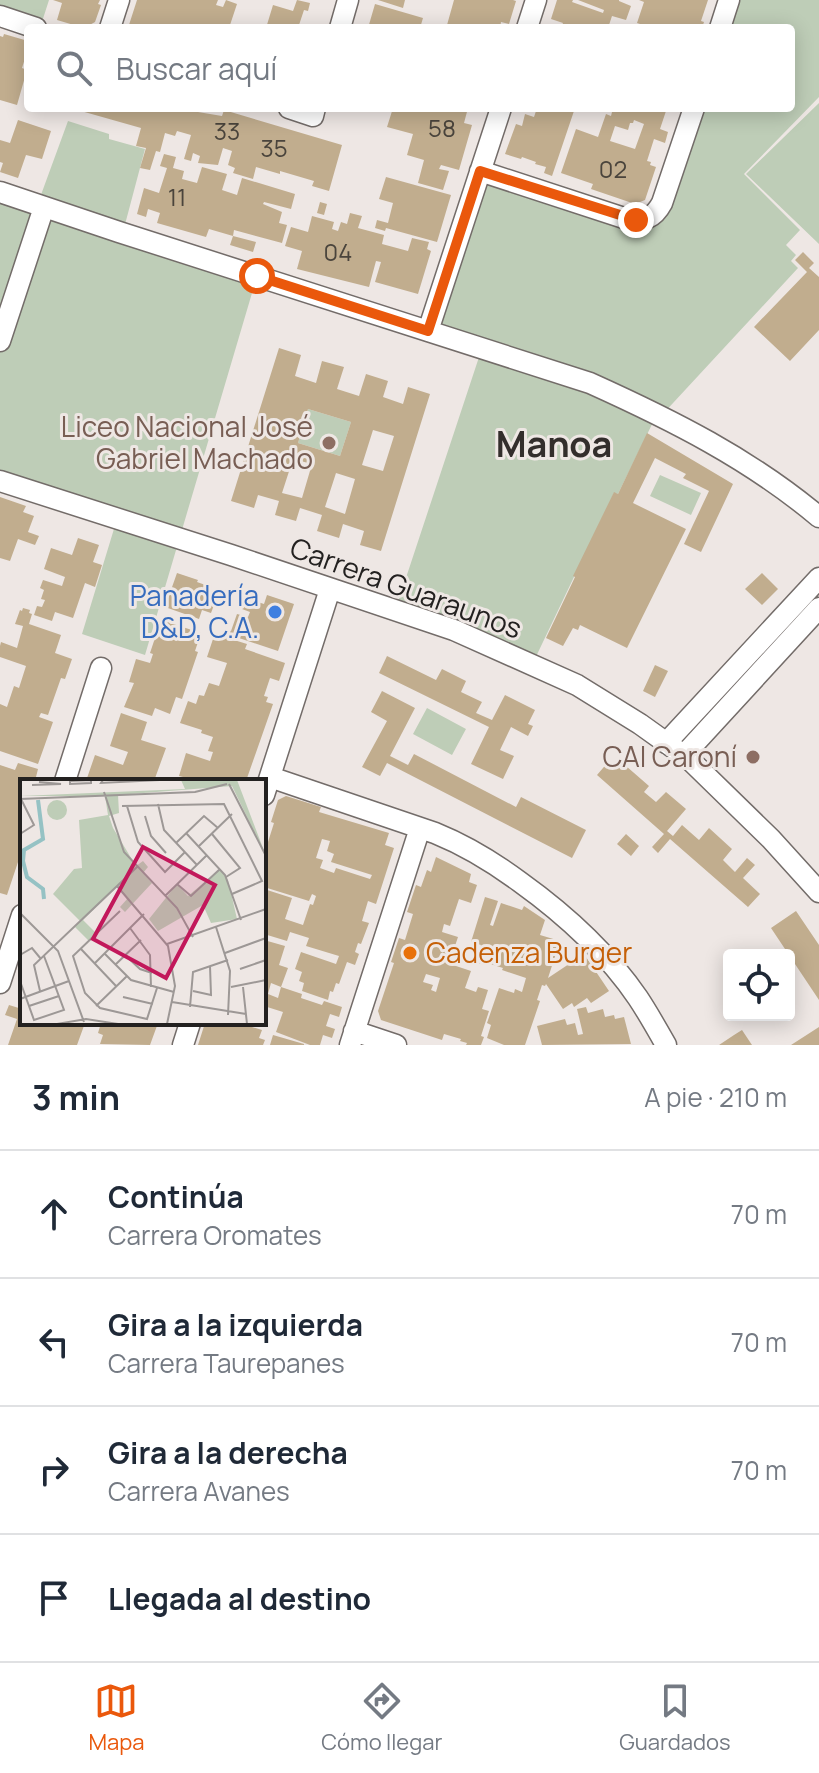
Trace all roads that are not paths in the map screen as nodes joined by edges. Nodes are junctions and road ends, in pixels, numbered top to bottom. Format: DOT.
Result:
graph roads {
  1 [pos="119,0"];
  2 [pos="348,0"];
  3 [pos="536,0"];
  4 [pos="729,0"];
  5 [pos="0,16"];
  6 [pos="24,24"];
  7 [pos="111,24"];
  8 [pos="341,24"];
  9 [pos="528,24"];
  10 [pos="721,24"];
  11 [pos="500,112"];
  12 [pos="693,112"];
  13 [pos="480,171"];
  14 [pos="0,192"];
  15 [pos="44,207"];
  16 [pos="428,331"];
  17 [pos="0,341"];
  18 [pos="0,481"];
  19 [pos="819,517"];
  20 [pos="819,578"];
  21 [pos="330,589"];
  22 [pos="819,608"];
  23 [pos="101,668"];
  24 [pos="675,749"];
  25 [pos="66,779"];
  26 [pos="267,786"];
  27 [pos="420,828"];
  28 [pos="819,892"];
  29 [pos="20,921"];
  30 [pos="0,980"];
  31 [pos="189,1025"];
  32 [pos="352,1038"];
  33 [pos="183,1045"];
  34 [pos="396,1045"];
  35 [pos="666,1045"];
  1 -- 7 [label="street"];
  2 -- 8 [label="street"];
  3 -- 9 [label="street"];
  4 -- 10 [label="street"];
  5 -- 6 [label="street"];
  11 -- 13 [label="street"];
  12 -- 13 [label="street"];
  13 -- 16 [label="street"];
  14 -- 15 [label="street"];
  15 -- 16 [label="street"];
  15 -- 17 [label="street"];
  16 -- 19 [label="street"];
  18 -- 21 [label="street, Carrera Guaraunos"];
  20 -- 24 [label="street"];
  21 -- 24 [label="street, Carrera Guaraunos"];
  21 -- 26 [label="street"];
  22 -- 24 [label="street"];
  23 -- 25 [label="street"];
  24 -- 28 [label="street, Carrera Guaraunos"];
  26 -- 27 [label="street"];
  27 -- 32 [label="street"];
  27 -- 35 [label="street"];
  29 -- 30 [label="street"];
  31 -- 33 [label="street"];
  32 -- 34 [label="street"];
}
